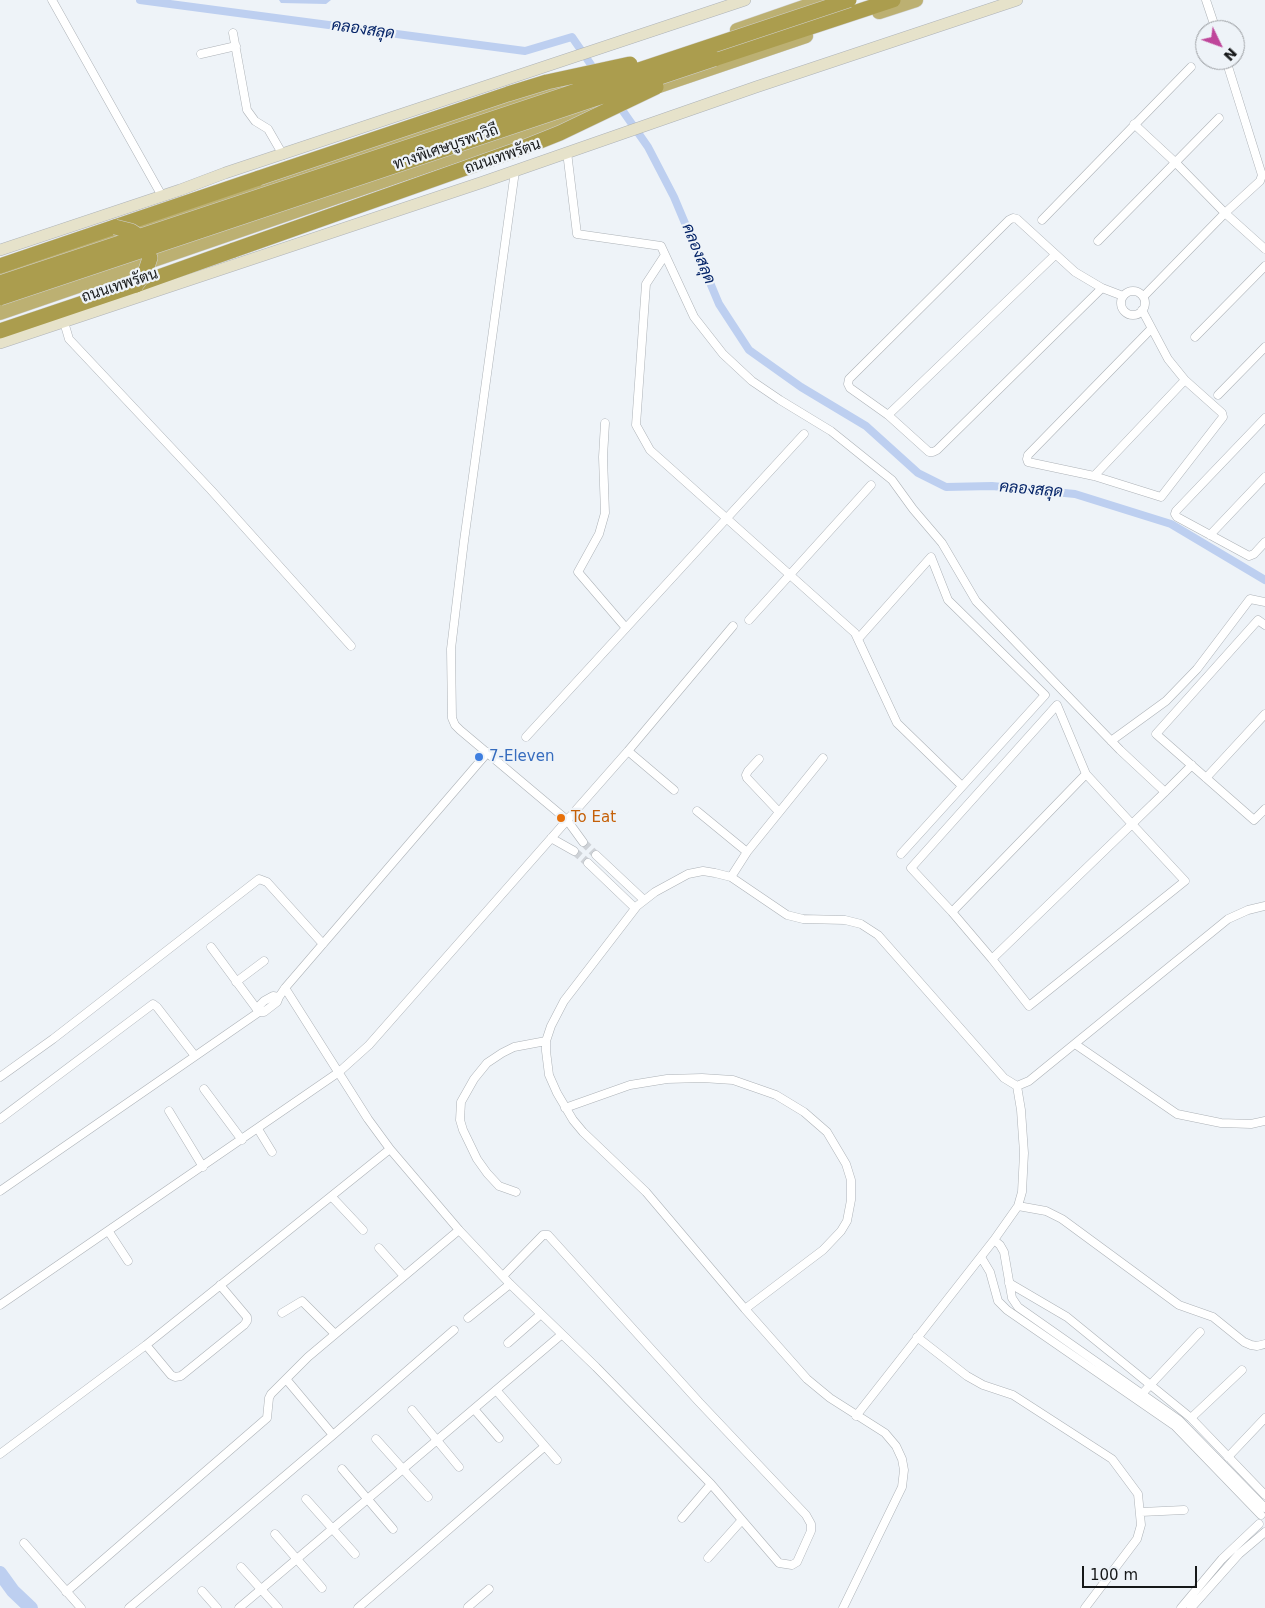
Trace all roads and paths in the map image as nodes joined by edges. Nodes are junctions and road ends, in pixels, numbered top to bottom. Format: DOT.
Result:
graph roads {
  1 [pos="52,0"];
  2 [pos="745,0"];
  3 [pos="824,0"];
  4 [pos="850,0"];
  5 [pos="893,0"];
  6 [pos="916,0"];
  7 [pos="1017,0"];
  8 [pos="1206,0"];
  9 [pos="1213,20"];
  10 [pos="233,34"];
  11 [pos="236,46"];
  12 [pos="712,52"];
  13 [pos="202,54"];
  14 [pos="1191,67"];
  15 [pos="1229,70"];
  16 [pos="1219,118"];
  17 [pos="1134,124"];
  18 [pos="567,152"];
  19 [pos="283,155"];
  20 [pos="1176,163"];
  21 [pos="515,171"];
  22 [pos="162,196"];
  23 [pos="1225,213"];
  24 [pos="1042,220"];
  25 [pos="115,227"];
  26 [pos="1098,241"];
  27 [pos="1265,249"];
  28 [pos="0,250"];
  29 [pos="666,255"];
  30 [pos="1054,255"];
  31 [pos="0,266"];
  32 [pos="1265,266"];
  33 [pos="0,275"];
  34 [pos="0,283"];
  35 [pos="136,285"];
  36 [pos="1102,288"];
  37 [pos="1123,296"];
  38 [pos="1144,296"];
  39 [pos="0,298"];
  40 [pos="1142,310"];
  41 [pos="0,313"];
  42 [pos="64,322"];
  43 [pos="1151,329"];
  44 [pos="0,331"];
  45 [pos="1196,337"];
  46 [pos="0,343"];
  47 [pos="1265,346"];
  48 [pos="1185,380"];
  49 [pos="1218,395"];
  50 [pos="888,415"];
  51 [pos="1265,418"];
  52 [pos="605,423"];
  53 [pos="804,434"];
  54 [pos="1094,476"];
  55 [pos="1265,477"];
  56 [pos="871,485"];
  57 [pos="726,518"];
  58 [pos="1210,535"];
  59 [pos="1265,542"];
  60 [pos="789,574"];
  61 [pos="1265,602"];
  62 [pos="749,620"];
  63 [pos="1265,625"];
  64 [pos="733,626"];
  65 [pos="626,628"];
  66 [pos="858,639"];
  67 [pos="352,646"];
  68 [pos="1265,714"];
  69 [pos="526,738"];
  70 [pos="1111,741"];
  71 [pos="628,751"];
  72 [pos="488,752"];
  73 [pos="823,758"];
  74 [pos="759,759"];
  75 [pos="1192,765"];
  76 [pos="1086,774"];
  77 [pos="1206,778"];
  78 [pos="962,786"];
  79 [pos="674,790"];
  80 [pos="1165,792"];
  81 [pos="1265,808"];
  82 [pos="697,811"];
  83 [pos="779,812"];
  84 [pos="567,820"];
  85 [pos="1132,824"];
  86 [pos="551,838"];
  87 [pos="583,842"];
  88 [pos="574,851"];
  89 [pos="747,852"];
  90 [pos="901,854"];
  91 [pos="596,855"];
  92 [pos="588,863"];
  93 [pos="731,877"];
  94 [pos="644,900"];
  95 [pos="1265,906"];
  96 [pos="635,908"];
  97 [pos="952,912"];
  98 [pos="323,944"];
  99 [pos="210,947"];
  100 [pos="992,959"];
  101 [pos="264,961"];
  102 [pos="236,982"];
  103 [pos="285,988"];
  104 [pos="259,1012"];
  105 [pos="546,1041"];
  106 [pos="1075,1044"];
  107 [pos="195,1056"];
  108 [pos="339,1072"];
  109 [pos="0,1077"];
  110 [pos="1017,1086"];
  111 [pos="204,1089"];
  112 [pos="565,1108"];
  113 [pos="169,1111"];
  114 [pos="0,1119"];
  115 [pos="1265,1121"];
  116 [pos="258,1128"];
  117 [pos="242,1140"];
  118 [pos="390,1149"];
  119 [pos="272,1152"];
  120 [pos="203,1167"];
  121 [pos="0,1191"];
  122 [pos="516,1192"];
  123 [pos="332,1196"];
  124 [pos="1018,1206"];
  125 [pos="364,1230"];
  126 [pos="459,1230"];
  127 [pos="109,1232"];
  128 [pos="994,1240"];
  129 [pos="379,1248"];
  130 [pos="981,1256"];
  131 [pos="128,1261"];
  132 [pos="404,1276"];
  133 [pos="503,1276"];
  134 [pos="1009,1283"];
  135 [pos="510,1284"];
  136 [pos="220,1285"];
  137 [pos="0,1306"];
  138 [pos="745,1309"];
  139 [pos="282,1313"];
  140 [pos="541,1314"];
  141 [pos="468,1318"];
  142 [pos="454,1330"];
  143 [pos="1200,1332"];
  144 [pos="335,1334"];
  145 [pos="561,1335"];
  146 [pos="1089,1336"];
  147 [pos="917,1337"];
  148 [pos="508,1343"];
  149 [pos="1265,1344"];
  150 [pos="146,1345"];
  151 [pos="1078,1349"];
  152 [pos="1242,1370"];
  153 [pos="286,1379"];
  154 [pos="1151,1386"];
  155 [pos="496,1390"];
  156 [pos="1139,1397"];
  157 [pos="474,1409"];
  158 [pos="412,1410"];
  159 [pos="856,1416"];
  160 [pos="1191,1418"];
  161 [pos="1265,1418"];
  162 [pos="333,1435"];
  163 [pos="499,1438"];
  164 [pos="376,1439"];
  165 [pos="437,1440"];
  166 [pos="544,1447"];
  167 [pos="0,1454"];
  168 [pos="1230,1459"];
  169 [pos="557,1460"];
  170 [pos="459,1467"];
  171 [pos="404,1468"];
  172 [pos="342,1469"];
  173 [pos="1223,1470"];
  174 [pos="711,1484"];
  175 [pos="1264,1491"];
  176 [pos="428,1497"];
  177 [pos="306,1499"];
  178 [pos="368,1499"];
  179 [pos="1184,1510"];
  180 [pos="1264,1511"];
  181 [pos="1141,1512"];
  182 [pos="682,1518"];
  183 [pos="742,1520"];
  184 [pos="1259,1524"];
  185 [pos="332,1529"];
  186 [pos="392,1529"];
  187 [pos="1265,1532"];
  188 [pos="275,1534"];
  189 [pos="24,1543"];
  190 [pos="355,1554"];
  191 [pos="708,1558"];
  192 [pos="296,1560"];
  193 [pos="241,1567"];
  194 [pos="322,1588"];
  195 [pos="262,1589"];
  196 [pos="489,1589"];
  197 [pos="202,1591"];
  198 [pos="66,1592"];
  199 [pos="82,1608"];
  200 [pos="128,1608"];
  201 [pos="217,1608"];
  202 [pos="239,1608"];
  203 [pos="278,1608"];
  204 [pos="358,1608"];
  205 [pos="468,1608"];
  206 [pos="843,1608"];
  207 [pos="1085,1608"];
  208 [pos="1181,1608"];
  209 [pos="1191,1608"];
  1 -- 22 [label="street"];
  2 -- 19 [label="main road"];
  3 -- 33 [label="highway"];
  4 -- 12 [label="highway, ทางพิเศษบูรพาวิถี, bridge"];
  5 -- 12 [label="highway, ทางพิเศษบูรพาวิถี"];
  6 -- 41 [label="highway, ถนนเทพรัตน"];
  7 -- 18 [label="main road, ถนนเทพรัตน"];
  8 -- 9 [label="street"];
  10 -- 11 [label="street"];
  11 -- 13 [label="street"];
  11 -- 19 [label="street"];
  12 -- 25 [label="highway, bridge"];
  12 -- 34 [label="highway, ทางพิเศษบูรพาวิถี, bridge"];
  12 -- 35 [label="highway, bridge"];
  12 -- 39 [label="highway, ทางพิเศษบูรพาวิถี, bridge"];
  14 -- 17 [label="street"];
  15 -- 23 [label="street"];
  16 -- 20 [label="street"];
  17 -- 20 [label="street"];
  17 -- 24 [label="street"];
  18 -- 21 [label="main road, ถนนเทพรัตน"];
  18 -- 29 [label="street"];
  19 -- 22 [label="main road"];
  20 -- 23 [label="street"];
  20 -- 26 [label="street"];
  21 -- 42 [label="main road, ถนนเทพรัตน"];
  21 -- 72 [label="street"];
  22 -- 28 [label="main road"];
  23 -- 27 [label="street"];
  23 -- 38 [label="street"];
  25 -- 31 [label="highway"];
  25 -- 35 [label="highway, bridge"];
  29 -- 57 [label="street"];
  29 -- 70 [label="street"];
  30 -- 36 [label="street"];
  30 -- 50 [label="street"];
  30 -- 50 [label="street"];
  32 -- 45 [label="street"];
  35 -- 44 [label="highway"];
  36 -- 37 [label="street"];
  36 -- 50 [label="street"];
  37 -- 38 [label="street"];
  37 -- 40 [label="street"];
  38 -- 40 [label="street"];
  40 -- 43 [label="street"];
  42 -- 46 [label="main road, ถนนเทพรัตน"];
  42 -- 67 [label="street"];
  43 -- 48 [label="street"];
  43 -- 54 [label="street"];
  47 -- 49 [label="street"];
  48 -- 54 [label="street"];
  48 -- 54 [label="street"];
  51 -- 58 [label="street"];
  52 -- 65 [label="street"];
  53 -- 57 [label="street"];
  55 -- 58 [label="street"];
  56 -- 60 [label="street"];
  57 -- 60 [label="street"];
  57 -- 65 [label="street"];
  58 -- 59 [label="street"];
  60 -- 62 [label="street"];
  60 -- 66 [label="street"];
  61 -- 70 [label="street"];
  63 -- 75 [label="street"];
  64 -- 71 [label="street"];
  65 -- 69 [label="street"];
  66 -- 78 [label="street"];
  66 -- 78 [label="street"];
  68 -- 77 [label="street"];
  70 -- 80 [label="street"];
  71 -- 79 [label="street"];
  71 -- 84 [label="street"];
  72 -- 84 [label="street"];
  72 -- 98 [label="street"];
  73 -- 83 [label="street"];
  74 -- 83 [label="street"];
  75 -- 77 [label="street"];
  75 -- 80 [label="street"];
  76 -- 85 [label="street"];
  76 -- 97 [label="street"];
  76 -- 97 [label="street"];
  77 -- 81 [label="street"];
  78 -- 90 [label="street"];
  80 -- 85 [label="street"];
  82 -- 89 [label="street"];
  83 -- 89 [label="street"];
  84 -- 86 [label="street"];
  84 -- 87 [label="street"];
  85 -- 100 [label="street"];
  85 -- 100 [label="street"];
  86 -- 88 [label="street"];
  86 -- 108 [label="street"];
  89 -- 93 [label="street"];
  91 -- 94 [label="street"];
  92 -- 96 [label="street"];
  93 -- 94 [label="street"];
  93 -- 110 [label="street"];
  94 -- 96 [label="street"];
  95 -- 106 [label="street"];
  96 -- 105 [label="street"];
  97 -- 100 [label="street"];
  98 -- 103 [label="street"];
  98 -- 109 [label="street"];
  99 -- 102 [label="street"];
  101 -- 102 [label="street"];
  102 -- 104 [label="street"];
  103 -- 104 [label="street"];
  103 -- 108 [label="street"];
  104 -- 107 [label="street"];
  105 -- 112 [label="street"];
  105 -- 122 [label="street"];
  106 -- 110 [label="street"];
  106 -- 115 [label="street"];
  107 -- 114 [label="street"];
  107 -- 121 [label="street"];
  108 -- 116 [label="street"];
  108 -- 118 [label="street"];
  110 -- 124 [label="street"];
  111 -- 117 [label="street"];
  112 -- 138 [label="street"];
  112 -- 138 [label="street"];
  113 -- 120 [label="street"];
  116 -- 117 [label="street"];
  116 -- 119 [label="street"];
  117 -- 120 [label="street"];
  118 -- 123 [label="street"];
  118 -- 126 [label="street"];
  120 -- 127 [label="street"];
  123 -- 125 [label="street"];
  123 -- 136 [label="street"];
  124 -- 128 [label="street"];
  124 -- 149 [label="street"];
  126 -- 132 [label="street"];
  126 -- 133 [label="street"];
  127 -- 131 [label="street"];
  127 -- 137 [label="street"];
  128 -- 130 [label="street"];
  128 -- 134 [label="street"];
  129 -- 132 [label="street"];
  130 -- 147 [label="street"];
  130 -- 156 [label="street"];
  132 -- 144 [label="street"];
  133 -- 135 [label="street"];
  133 -- 183 [label="street"];
  134 -- 146 [label="street"];
  134 -- 151 [label="street"];
  135 -- 140 [label="street"];
  135 -- 141 [label="street"];
  136 -- 150 [label="street"];
  136 -- 150 [label="street"];
  138 -- 159 [label="street"];
  139 -- 144 [label="street"];
  140 -- 145 [label="street"];
  140 -- 148 [label="street"];
  142 -- 162 [label="street"];
  143 -- 154 [label="street"];
  144 -- 153 [label="street"];
  145 -- 155 [label="street"];
  145 -- 174 [label="street"];
  146 -- 151 [label="street"];
  146 -- 154 [label="street"];
  147 -- 159 [label="street"];
  147 -- 181 [label="street"];
  150 -- 167 [label="street"];
  151 -- 156 [label="street"];
  152 -- 160 [label="street"];
  153 -- 162 [label="street"];
  153 -- 198 [label="street"];
  154 -- 156 [label="street"];
  154 -- 160 [label="street"];
  155 -- 157 [label="street"];
  155 -- 166 [label="street"];
  156 -- 173 [label="street"];
  157 -- 163 [label="street"];
  157 -- 165 [label="street"];
  158 -- 165 [label="street"];
  159 -- 206 [label="street"];
  160 -- 168 [label="street"];
  161 -- 168 [label="street"];
  162 -- 200 [label="street"];
  164 -- 171 [label="street"];
  165 -- 170 [label="street"];
  165 -- 171 [label="street"];
  166 -- 169 [label="street"];
  166 -- 204 [label="street"];
  168 -- 173 [label="street"];
  168 -- 175 [label="street"];
  171 -- 176 [label="street"];
  171 -- 178 [label="street"];
  172 -- 178 [label="street"];
  173 -- 180 [label="street"];
  174 -- 182 [label="street"];
  174 -- 183 [label="street"];
  177 -- 185 [label="street"];
  178 -- 185 [label="street"];
  178 -- 186 [label="street"];
  179 -- 181 [label="street"];
  180 -- 184 [label="street"];
  181 -- 207 [label="street"];
  183 -- 191 [label="street"];
  184 -- 187 [label="street"];
  184 -- 208 [label="street"];
  185 -- 190 [label="street"];
  185 -- 192 [label="street"];
  187 -- 209 [label="street"];
  188 -- 192 [label="street"];
  189 -- 198 [label="street"];
  192 -- 194 [label="street"];
  192 -- 195 [label="street"];
  193 -- 195 [label="street"];
  195 -- 202 [label="street"];
  195 -- 203 [label="street"];
  196 -- 205 [label="street"];
  197 -- 201 [label="street"];
  198 -- 199 [label="street"];
}
